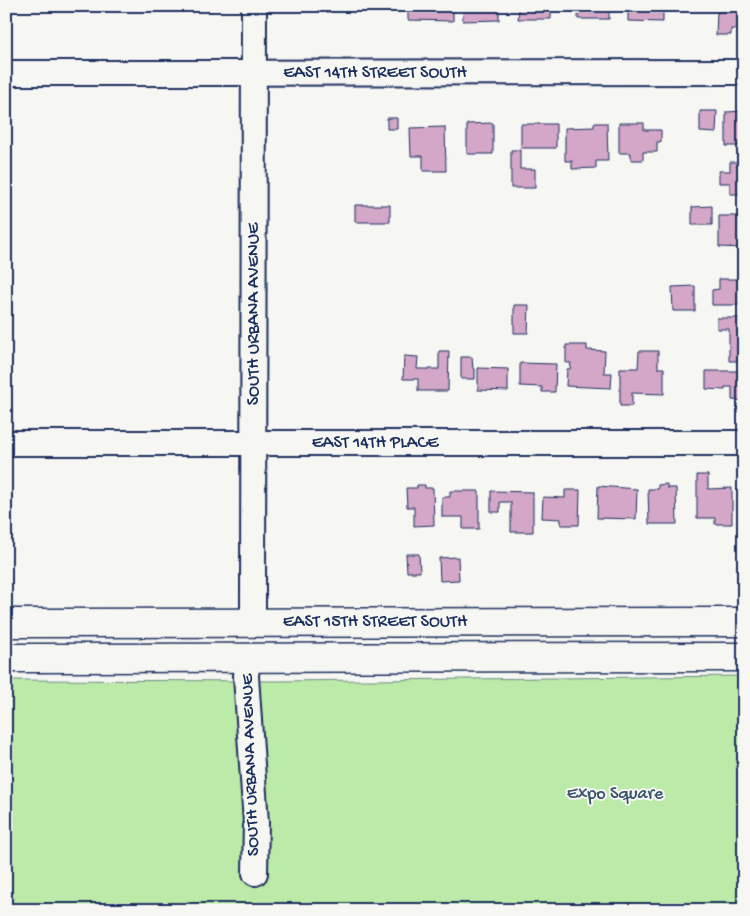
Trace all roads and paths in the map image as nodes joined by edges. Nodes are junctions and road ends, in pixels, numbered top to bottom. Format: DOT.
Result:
graph roads {
  1 [pos="254,6"];
  2 [pos="744,72"];
  3 [pos="6,73"];
  4 [pos="255,74"];
  5 [pos="6,443"];
  6 [pos="254,443"];
  7 [pos="744,444"];
  8 [pos="251,622"];
  9 [pos="744,622"];
  10 [pos="6,624"];
  11 [pos="744,656"];
  12 [pos="248,657"];
  13 [pos="6,658"];
  14 [pos="255,873"];
  1 -- 4 [label="street, SOUTH URBANA AVENUE"];
  2 -- 4 [label="street, EAST 14TH STREET SOUTH"];
  3 -- 4 [label="street, EAST 14TH STREET SOUTH"];
  4 -- 6 [label="street, SOUTH URBANA AVENUE"];
  5 -- 6 [label="street, EAST 14TH PLACE"];
  6 -- 7 [label="street, EAST 14TH PLACE"];
  6 -- 8 [label="street, SOUTH URBANA AVENUE"];
  8 -- 9 [label="main road, EAST 15TH STREET SOUTH"];
  8 -- 10 [label="main road, EAST 15TH STREET SOUTH"];
  8 -- 12 [label="main road"];
  11 -- 12 [label="main road, EAST 15TH STREET SOUTH"];
  12 -- 13 [label="main road, EAST 15TH STREET SOUTH"];
  12 -- 14 [label="street, SOUTH URBANA AVENUE"];
}
